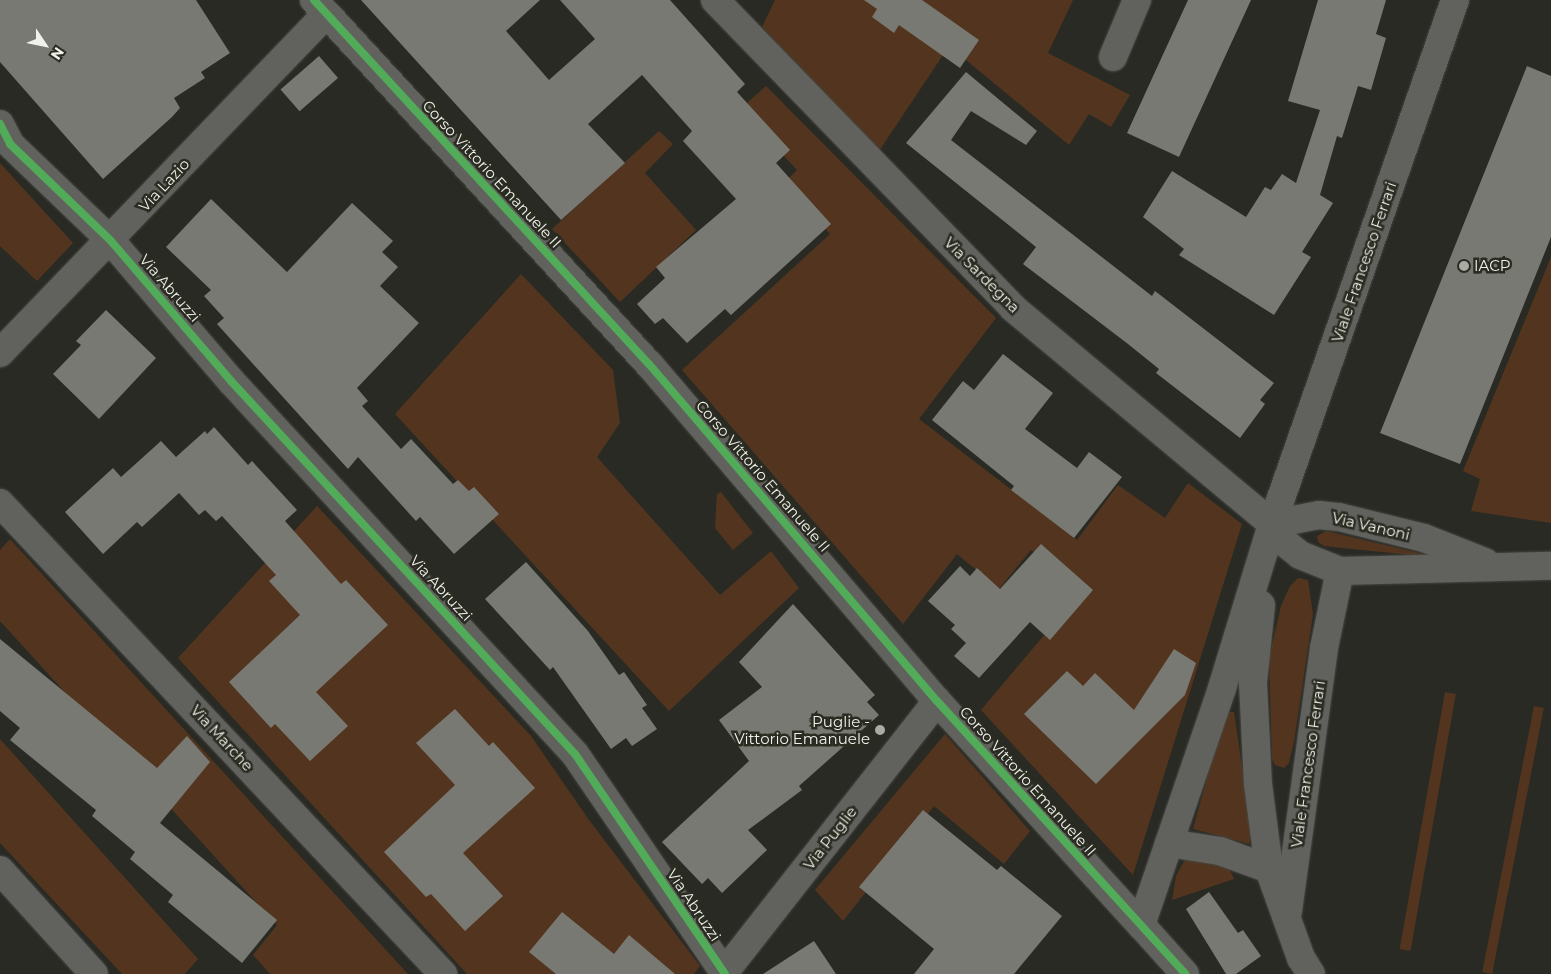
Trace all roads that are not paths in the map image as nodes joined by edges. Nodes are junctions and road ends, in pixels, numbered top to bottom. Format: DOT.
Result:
graph roads {
  1 [pos="715,0"];
  2 [pos="1137,0"];
  3 [pos="1455,0"];
  4 [pos="319,7"];
  5 [pos="1113,57"];
  6 [pos="0,124"];
  7 [pos="111,241"];
  8 [pos="0,353"];
  9 [pos="0,503"];
  10 [pos="1272,524"];
  11 [pos="1493,566"];
  12 [pos="1551,566"];
  13 [pos="1340,571"];
  14 [pos="938,701"];
  15 [pos="1169,843"];
  16 [pos="1269,869"];
  17 [pos="0,870"];
  18 [pos="1287,912"];
  19 [pos="1141,925"];
  20 [pos="94,974"];
  21 [pos="443,974"];
  22 [pos="724,974"];
  23 [pos="1185,974"];
  24 [pos="1311,974"];
  1 -- 10 [label="street, Via Sardegna"];
  2 -- 5 [label="street"];
  3 -- 10 [label="street, Viale Francesco Ferrari"];
  4 -- 7 [label="street, Via Lazio"];
  4 -- 14 [label="street, Corso Vittorio Emanuele II"];
  6 -- 7 [label="street, Via Abruzzi"];
  7 -- 8 [label="street, Via Lazio"];
  7 -- 22 [label="street, Via Abruzzi"];
  9 -- 21 [label="street, Via Marche"];
  10 -- 11 [label="street, Via Vanoni"];
  10 -- 13 [label="street, Via Vanoni"];
  10 -- 15 [label="street, Viale Francesco Ferrari"];
  10 -- 16 [label="street, Viale Francesco Ferrari"];
  11 -- 12 [label="street, Via Vanoni"];
  11 -- 13 [label="street, Via Vanoni"];
  13 -- 18 [label="street, Viale Francesco Ferrari"];
  14 -- 19 [label="street, Corso Vittorio Emanuele II"];
  14 -- 22 [label="street, Via Puglie"];
  15 -- 16 [label="street"];
  15 -- 19 [label="street, Viale Francesco Ferrari"];
  16 -- 18 [label="street, Viale Francesco Ferrari"];
  17 -- 20 [label="street"];
  18 -- 24 [label="street"];
  19 -- 23 [label="street, Corso Vittorio Emanuele II"];
}
